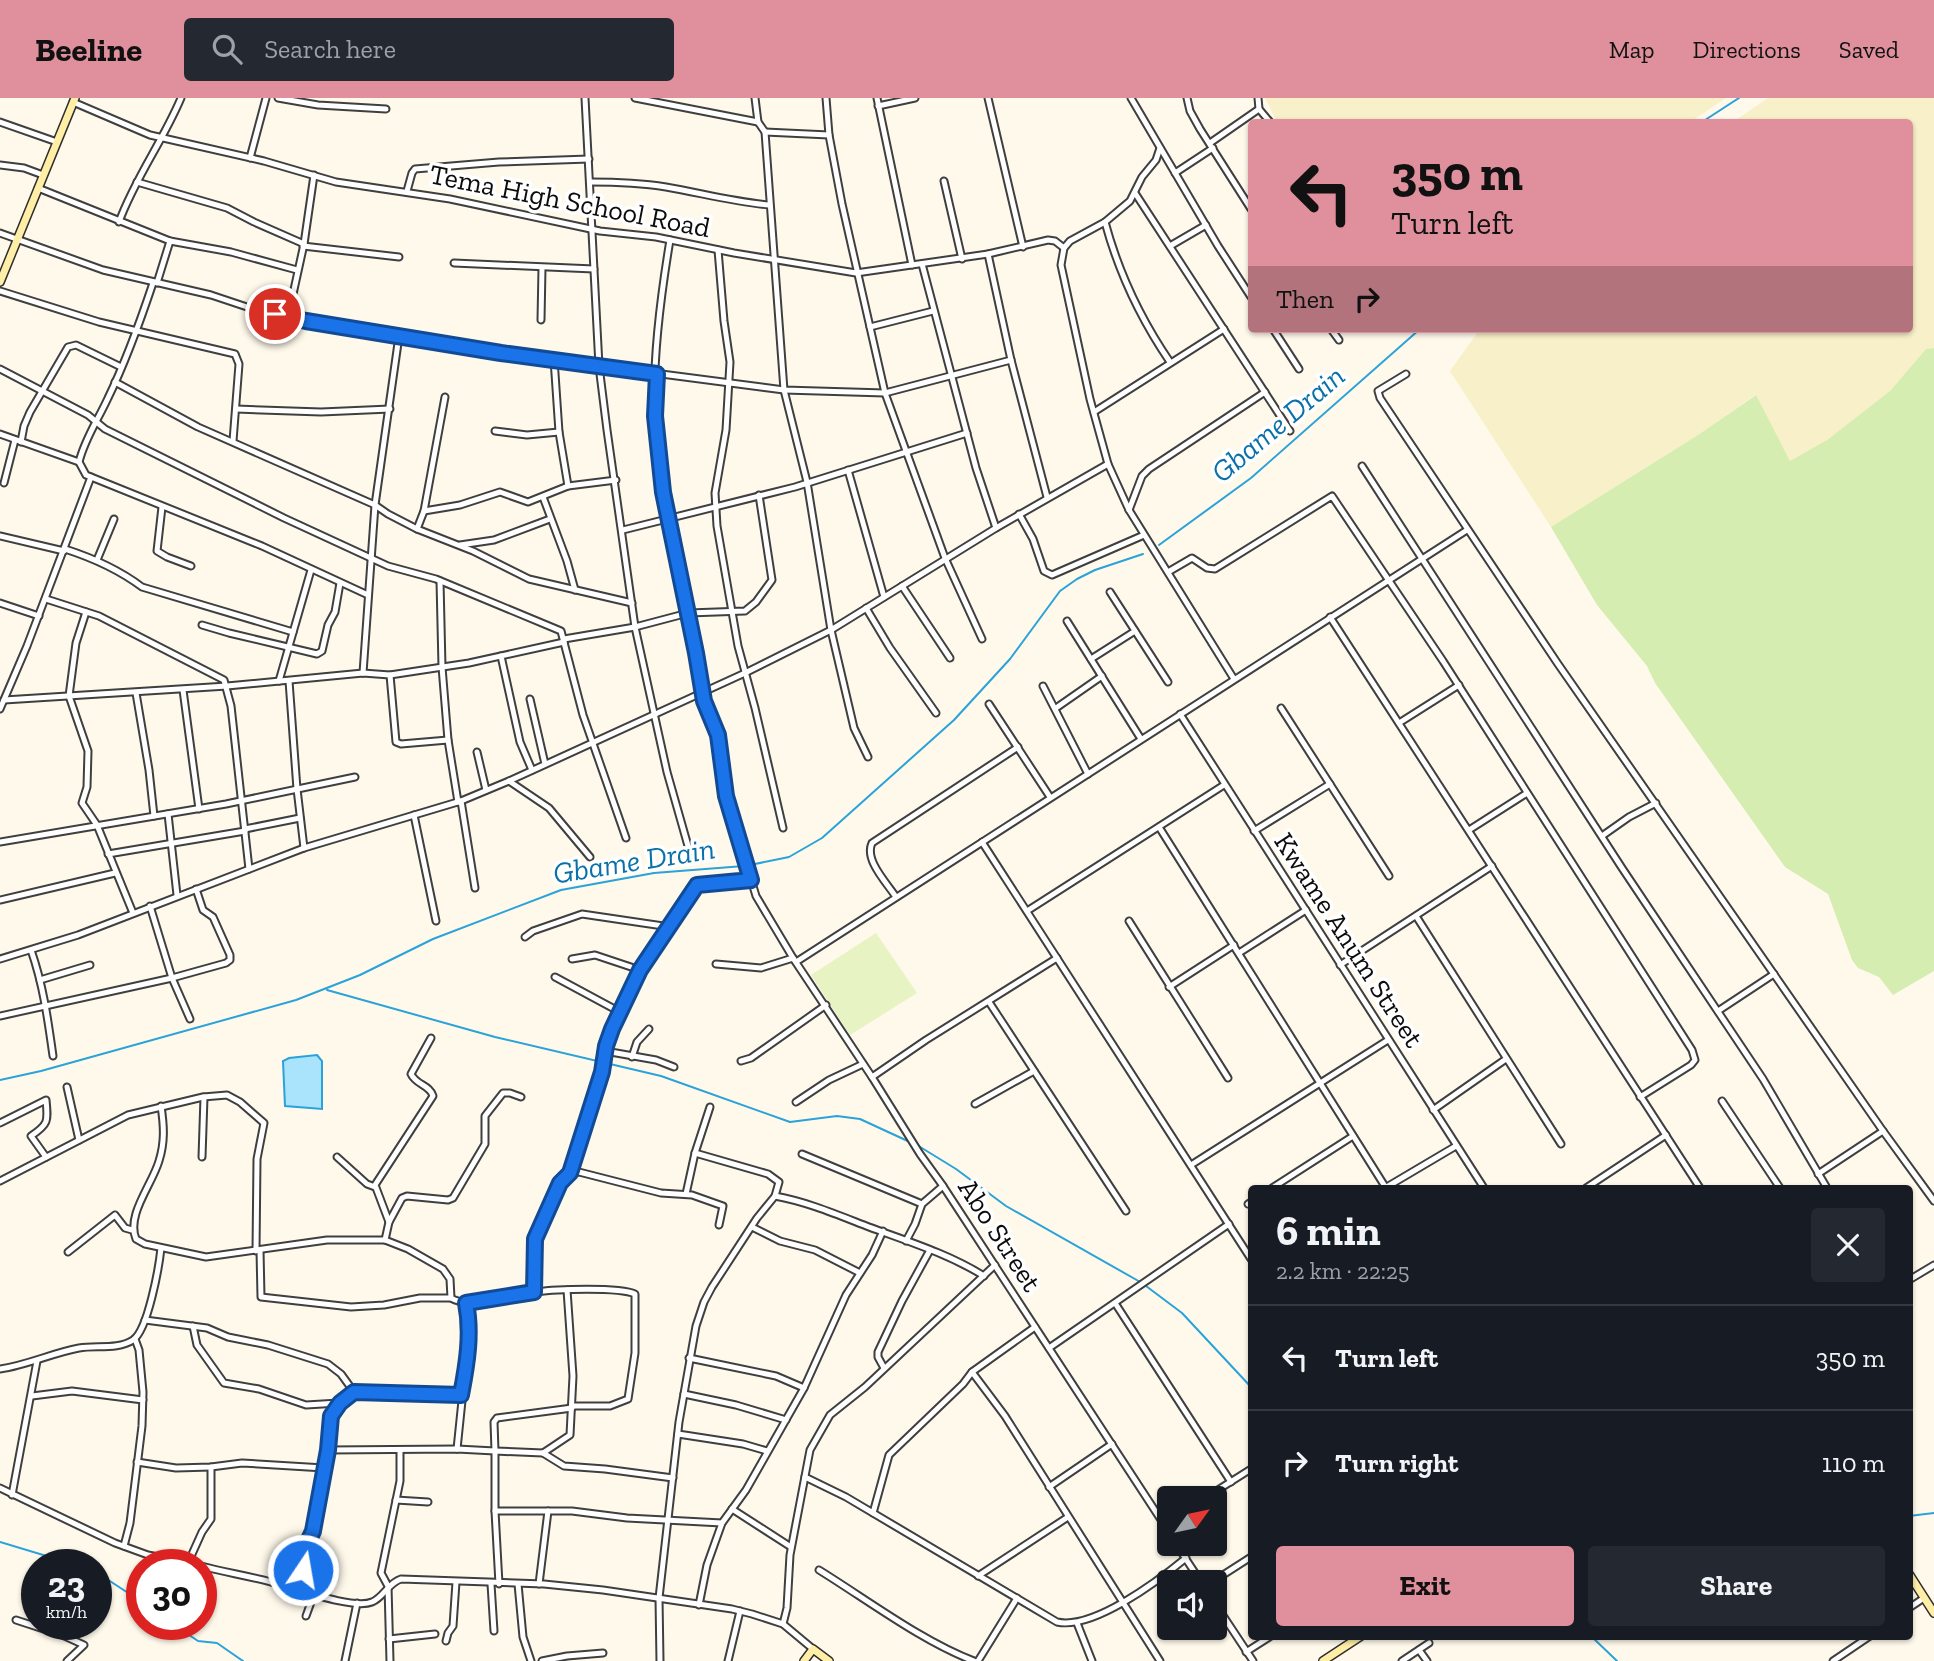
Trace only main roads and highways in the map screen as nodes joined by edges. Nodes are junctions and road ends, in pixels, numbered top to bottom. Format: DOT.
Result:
graph roads {
  1 [pos="74,100"];
  2 [pos="0,282"];
  3 [pos="1913,1580"];
  4 [pos="1934,1613"];
  5 [pos="1355,1640"];
  6 [pos="804,1661"];
  7 [pos="829,1661"];
  8 [pos="1323,1661"];
  1 -- 2 [label="main road"];
  3 -- 4 [label="main road"];
  5 -- 8 [label="main road"];
  6 -- 7 [label="main road"];
}
